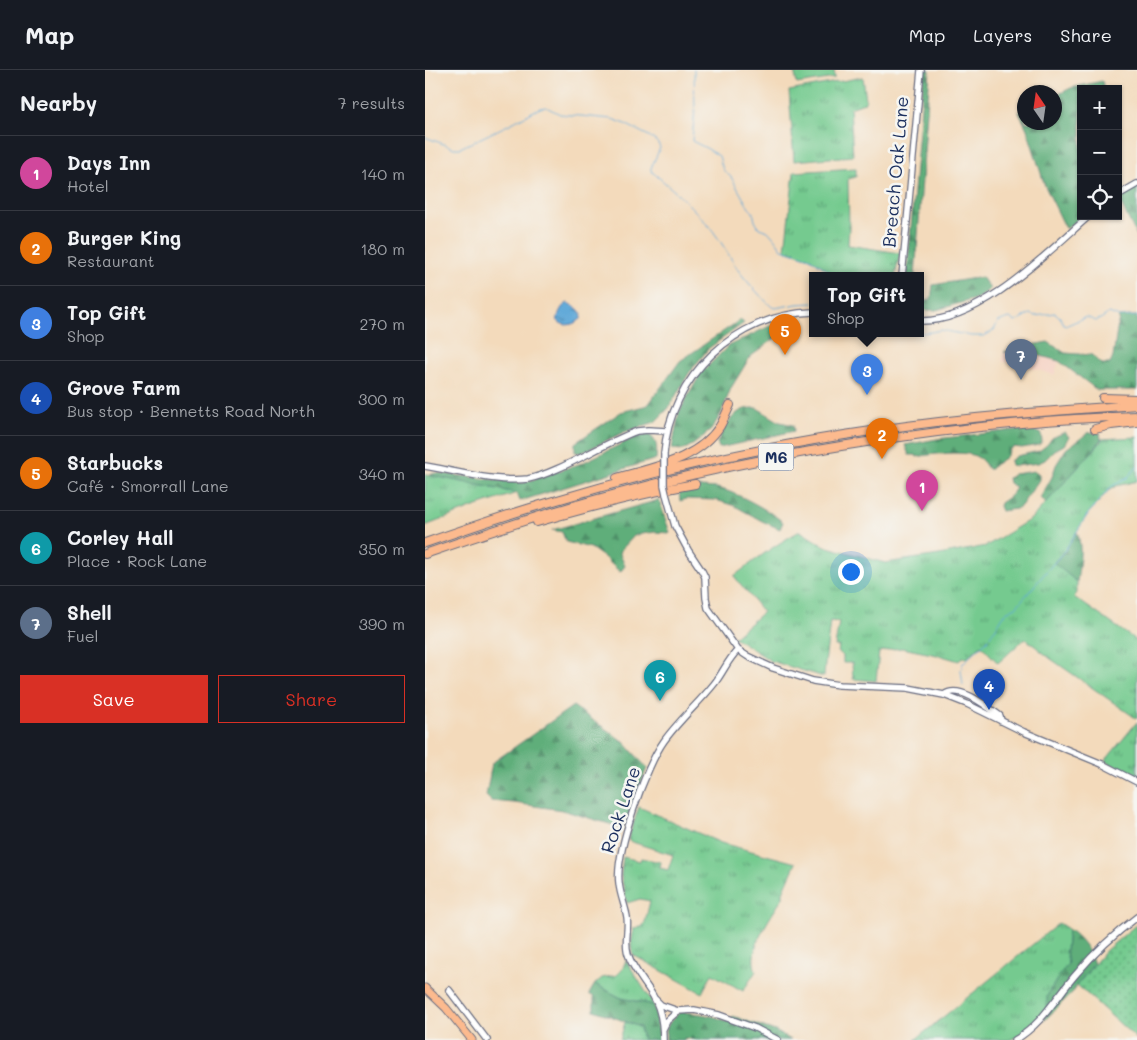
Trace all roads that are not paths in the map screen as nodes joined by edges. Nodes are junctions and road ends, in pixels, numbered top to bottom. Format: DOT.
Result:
graph roads {
  1 [pos="921,70"];
  2 [pos="1137,184"];
  3 [pos="1122,193"];
  4 [pos="1084,220"];
  5 [pos="902,272"];
  6 [pos="809,312"];
  7 [pos="924,320"];
  8 [pos="1103,398"];
  9 [pos="1137,400"];
  10 [pos="730,405"];
  11 [pos="1137,406"];
  12 [pos="1137,416"];
  13 [pos="1137,422"];
  14 [pos="1095,429"];
  15 [pos="667,431"];
  16 [pos="425,466"];
  17 [pos="695,484"];
  18 [pos="547,503"];
  19 [pos="425,544"];
  20 [pos="425,554"];
  21 [pos="738,650"];
  22 [pos="1137,782"];
  23 [pos="1137,916"];
  24 [pos="425,988"];
  25 [pos="449,990"];
  26 [pos="654,997"];
  27 [pos="677,1011"];
  28 [pos="663,1030"];
  29 [pos="472,1040"];
  30 [pos="487,1040"];
  31 [pos="663,1040"];
  32 [pos="778,1040"];
  33 [pos="1015,1040"];
  1 -- 5 [label="street, Breach Oak Lane"];
  2 -- 3 [label="street"];
  4 -- 7 [label="street"];
  6 -- 15 [label="street"];
  8 -- 9 [label="highway"];
  10 -- 18 [label="highway"];
  11 -- 18 [label="highway, M6"];
  12 -- 20 [label="highway, M6"];
  13 -- 14 [label="highway"];
  15 -- 16 [label="street"];
  15 -- 21 [label="street, bridge"];
  17 -- 20 [label="highway"];
  18 -- 19 [label="highway, M6"];
  21 -- 22 [label="street"];
  21 -- 26 [label="street, Rock Lane"];
  23 -- 33 [label="street"];
  24 -- 29 [label="main road"];
  25 -- 30 [label="street"];
  26 -- 27 [label="street"];
  26 -- 28 [label="street, Rock Lane"];
  27 -- 28 [label="street"];
  27 -- 32 [label="street"];
  28 -- 31 [label="street, Rock Lane"];
}
